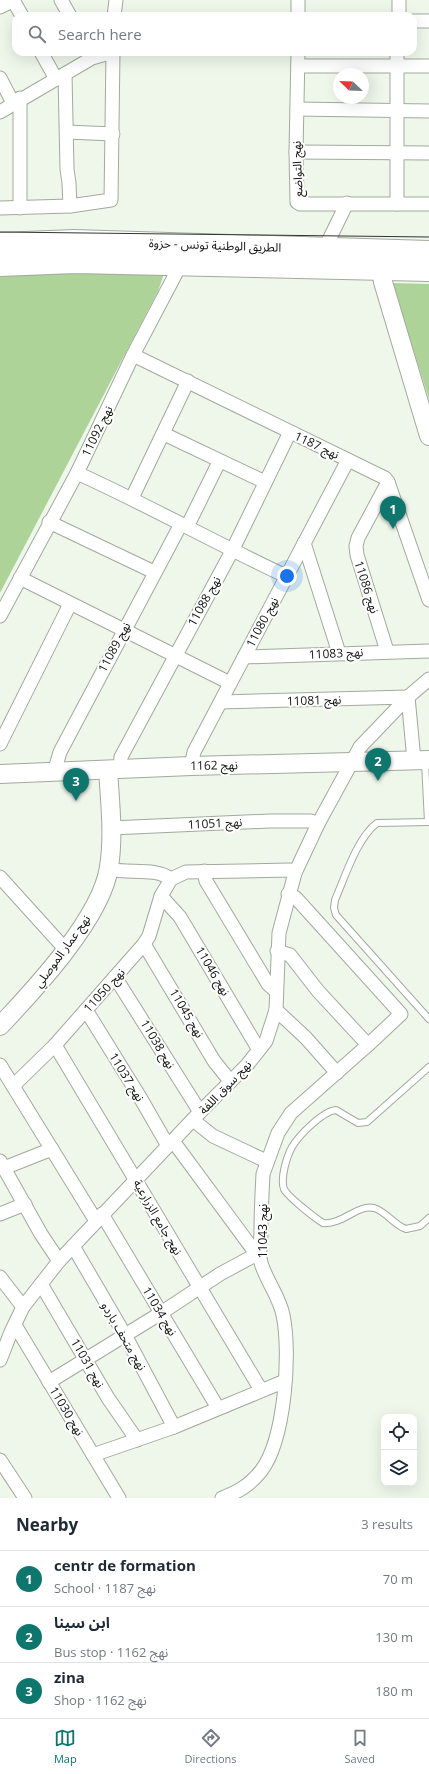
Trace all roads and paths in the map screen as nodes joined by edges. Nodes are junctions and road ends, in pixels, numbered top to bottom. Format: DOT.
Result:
graph roads {
  1 [pos="14,0"];
  2 [pos="61,0"];
  3 [pos="298,0"];
  4 [pos="399,0"];
  5 [pos="0,7"];
  6 [pos="20,12"];
  7 [pos="68,12"];
  8 [pos="298,12"];
  9 [pos="399,12"];
  10 [pos="417,21"];
  11 [pos="429,21"];
  12 [pos="44,56"];
  13 [pos="90,56"];
  14 [pos="113,56"];
  15 [pos="298,56"];
  16 [pos="397,56"];
  17 [pos="298,66"];
  18 [pos="397,66"];
  19 [pos="429,66"];
  20 [pos="60,76"];
  21 [pos="0,78"];
  22 [pos="17,100"];
  23 [pos="297,109"];
  24 [pos="0,112"];
  25 [pos="396,112"];
  26 [pos="429,112"];
  27 [pos="67,132"];
  28 [pos="112,134"];
  29 [pos="296,152"];
  30 [pos="396,152"];
  31 [pos="429,153"];
  32 [pos="347,203"];
  33 [pos="397,204"];
  34 [pos="429,204"];
  35 [pos="70,206"];
  36 [pos="0,208"];
  37 [pos="20,208"];
  38 [pos="0,244"];
  39 [pos="189,244"];
  40 [pos="325,248"];
  41 [pos="429,252"];
  42 [pos="380,260"];
  43 [pos="181,264"];
  44 [pos="0,265"];
  45 [pos="429,270"];
  46 [pos="133,355"];
  47 [pos="188,381"];
  48 [pos="290,432"];
  49 [pos="164,434"];
  50 [pos="429,436"];
  51 [pos="348,460"];
  52 [pos="219,462"];
  53 [pos="77,473"];
  54 [pos="265,482"];
  55 [pos="388,482"];
  56 [pos="132,498"];
  57 [pos="49,522"];
  58 [pos="184,525"];
  59 [pos="304,543"];
  60 [pos="232,551"];
  61 [pos="154,572"];
  62 [pos="286,576"];
  63 [pos="20,578"];
  64 [pos="429,600"];
  65 [pos="70,604"];
  66 [pos="0,616"];
  67 [pos="123,630"];
  68 [pos="429,650"];
  69 [pos="387,651"];
  70 [pos="339,653"];
  71 [pos="175,654"];
  72 [pos="244,657"];
  73 [pos="429,679"];
  74 [pos="230,683"];
  75 [pos="408,697"];
  76 [pos="221,702"];
  77 [pos="0,744"];
  78 [pos="423,760"];
  79 [pos="350,763"];
  80 [pos="191,766"];
  81 [pos="114,770"];
  82 [pos="54,773"];
  83 [pos="0,774"];
  84 [pos="428,822"];
  85 [pos="318,824"];
  86 [pos="111,828"];
  87 [pos="109,869"];
  88 [pos="204,871"];
  89 [pos="295,873"];
  90 [pos="0,877"];
  91 [pos="171,879"];
  92 [pos="288,894"];
  93 [pos="161,896"];
  94 [pos="144,944"];
  95 [pos="66,950"];
  96 [pos="277,951"];
  97 [pos="115,977"];
  98 [pos="276,991"];
  99 [pos="86,1010"];
  100 [pos="276,1010"];
  101 [pos="429,1019"];
  102 [pos="0,1026"];
  103 [pos="55,1045"];
  104 [pos="368,1046"];
  105 [pos="259,1050"];
  106 [pos="0,1065"];
  107 [pos="429,1067"];
  108 [pos="337,1073"];
  109 [pos="230,1081"];
  110 [pos="13,1086"];
  111 [pos="196,1116"];
  112 [pos="170,1144"];
  113 [pos="52,1149"];
  114 [pos="266,1161"];
  115 [pos="2,1164"];
  116 [pos="136,1179"];
  117 [pos="25,1204"];
  118 [pos="0,1214"];
  119 [pos="99,1218"];
  120 [pos="429,1218"];
  121 [pos="72,1246"];
  122 [pos="259,1256"];
  123 [pos="59,1261"];
  124 [pos="1,1280"];
  125 [pos="41,1284"];
  126 [pos="200,1288"];
  127 [pos="23,1307"];
  128 [pos="161,1313"];
  129 [pos="8,1330"];
  130 [pos="125,1335"];
  131 [pos="0,1360"];
  132 [pos="86,1360"];
  133 [pos="285,1381"];
  134 [pos="49,1382"];
  135 [pos="261,1390"];
  136 [pos="218,1408"];
  137 [pos="174,1427"];
  138 [pos="137,1440"];
  139 [pos="93,1455"];
  140 [pos="0,1460"];
  141 [pos="25,1498"];
  142 [pos="119,1498"];
  143 [pos="222,1498"];
  1 -- 5 [label="street"];
  1 -- 6 [label="street"];
  2 -- 7 [label="street"];
  3 -- 8 [label="street"];
  4 -- 9 [label="street"];
  10 -- 11 [label="street"];
  12 -- 20 [label="street"];
  13 -- 20 [label="street"];
  14 -- 28 [label="street"];
  15 -- 17 [label="street, نهج التواضع"];
  16 -- 18 [label="street"];
  17 -- 18 [label="street"];
  17 -- 23 [label="street, نهج التواضع"];
  18 -- 19 [label="street"];
  18 -- 25 [label="street"];
  20 -- 22 [label="street"];
  20 -- 27 [label="street"];
  21 -- 22 [label="street"];
  22 -- 24 [label="street"];
  22 -- 37 [label="street"];
  23 -- 25 [label="street"];
  23 -- 29 [label="street, نهج التواضع"];
  25 -- 26 [label="street"];
  25 -- 30 [label="street"];
  27 -- 28 [label="street"];
  27 -- 35 [label="street"];
  28 -- 35 [label="street"];
  29 -- 30 [label="street"];
  29 -- 32 [label="street, نهج التواضع"];
  30 -- 31 [label="street"];
  30 -- 33 [label="street"];
  32 -- 33 [label="street, نهج التواضع"];
  32 -- 40 [label="street"];
  33 -- 34 [label="street, نهج التواضع"];
  35 -- 37 [label="street"];
  36 -- 37 [label="street"];
  38 -- 39 [label="highway, الطريق الوطنية تونس - حزوة"];
  39 -- 40 [label="highway, الطريق الوطنية تونس - حزوة"];
  39 -- 43 [label="street, نهج 11092"];
  40 -- 42 [label="highway, الطريق الوطنية تونس - حزوة"];
  41 -- 42 [label="highway, الطريق الوطنية تونس - حزوة"];
  42 -- 43 [label="highway, الطريق الوطنية تونس - حزوة"];
  42 -- 45 [label="highway, الطريق الوطنية تونس - حزوة"];
  42 -- 50 [label="street"];
  43 -- 44 [label="highway, الطريق الوطنية تونس - حزوة"];
  43 -- 46 [label="street, نهج 11092"];
  46 -- 47 [label="street, نهج 1187"];
  46 -- 53 [label="street, نهج 11092"];
  47 -- 48 [label="street, نهج 1187"];
  47 -- 49 [label="street"];
  48 -- 51 [label="street, نهج 1187"];
  48 -- 54 [label="street, نهج 11088"];
  49 -- 52 [label="street"];
  49 -- 56 [label="street"];
  51 -- 55 [label="street, نهج 1187"];
  51 -- 59 [label="street, نهج 11080"];
  52 -- 54 [label="street"];
  52 -- 58 [label="street, نهج 11089"];
  53 -- 56 [label="street"];
  53 -- 57 [label="street, نهج 11092"];
  54 -- 60 [label="street, نهج 11088"];
  55 -- 64 [label="street"];
  55 -- 69 [label="street, نهج 11086"];
  56 -- 58 [label="street"];
  57 -- 61 [label="street"];
  57 -- 63 [label="street, نهج 11092"];
  58 -- 60 [label="street"];
  58 -- 61 [label="street, نهج 11089"];
  59 -- 62 [label="street, نهج 11080"];
  59 -- 70 [label="street"];
  60 -- 62 [label="street"];
  60 -- 71 [label="street, نهج 11088"];
  61 -- 67 [label="street, نهج 11089"];
  62 -- 72 [label="street, نهج 11080"];
  63 -- 65 [label="street"];
  63 -- 66 [label="street, نهج 11092"];
  65 -- 67 [label="street"];
  65 -- 77 [label="street"];
  67 -- 71 [label="street"];
  67 -- 82 [label="street, نهج 11089"];
  68 -- 69 [label="street, نهج 11083"];
  69 -- 70 [label="street, نهج 11083"];
  70 -- 72 [label="street, نهج 11083"];
  71 -- 74 [label="street"];
  71 -- 81 [label="street, نهج 11088"];
  72 -- 74 [label="street, نهج 11080"];
  73 -- 75 [label="street"];
  74 -- 76 [label="street, نهج 11080"];
  75 -- 76 [label="street, نهج 11081"];
  75 -- 78 [label="street"];
  75 -- 79 [label="street"];
  76 -- 80 [label="street, نهج 11080"];
  78 -- 79 [label="street, نهج 1162"];
  78 -- 84 [label="lane"];
  79 -- 80 [label="street, نهج 1162"];
  79 -- 85 [label="street, نهج سوق اللفة"];
  80 -- 81 [label="street, نهج 1162"];
  81 -- 82 [label="street, نهج 1162"];
  81 -- 86 [label="street, نهج عمار الموصلي"];
  82 -- 83 [label="street, نهج 1162"];
  84 -- 101 [label="lane"];
  85 -- 86 [label="street, نهج 11051"];
  85 -- 89 [label="street, نهج سوق اللفة"];
  86 -- 87 [label="street, نهج عمار الموصلي"];
  87 -- 91 [label="street"];
  87 -- 95 [label="street, نهج عمار الموصلي"];
  88 -- 89 [label="street"];
  88 -- 91 [label="street"];
  88 -- 98 [label="street"];
  89 -- 92 [label="street, نهج سوق اللفة"];
  90 -- 95 [label="street"];
  91 -- 93 [label="street, نهج 11050"];
  92 -- 96 [label="street, نهج سوق اللفة"];
  92 -- 104 [label="street, نهج 11043"];
  93 -- 94 [label="street, نهج 11050"];
  93 -- 105 [label="street, نهج 11046"];
  94 -- 97 [label="street, نهج 11050"];
  94 -- 109 [label="street, نهج 11045"];
  95 -- 102 [label="street, نهج عمار الموصلي"];
  96 -- 98 [label="street, نهج سوق اللفة"];
  96 -- 104 [label="street"];
  97 -- 99 [label="street, نهج 11050"];
  97 -- 111 [label="street, نهج 11038"];
  98 -- 100 [label="street, نهج سوق اللفة"];
  99 -- 103 [label="street, نهج 11050"];
  99 -- 112 [label="street, نهج 11037"];
  100 -- 105 [label="street, نهج سوق اللفة"];
  100 -- 108 [label="street"];
  103 -- 110 [label="street, نهج 11050"];
  103 -- 116 [label="street, نهج جامع الزرارعية"];
  104 -- 108 [label="street, نهج 11043"];
  105 -- 109 [label="street, نهج سوق اللفة"];
  106 -- 110 [label="street, نهج 11034"];
  107 -- 120 [label="lane"];
  108 -- 114 [label="street, نهج 11043"];
  109 -- 111 [label="street, نهج سوق اللفة"];
  110 -- 113 [label="street, نهج 11034"];
  111 -- 112 [label="street, نهج سوق اللفة"];
  111 -- 114 [label="street"];
  112 -- 116 [label="street, نهج سوق اللفة"];
  112 -- 122 [label="street, نهج 11037"];
  113 -- 115 [label="street"];
  113 -- 119 [label="street, نهج 11034"];
  114 -- 122 [label="street, نهج 11043"];
  115 -- 117 [label="street"];
  116 -- 119 [label="street, نهج سوق اللفة"];
  116 -- 126 [label="street, نهج جامع الزرارعية"];
  117 -- 118 [label="street"];
  117 -- 123 [label="street"];
  119 -- 121 [label="street, نهج سوق اللفة"];
  119 -- 128 [label="street, نهج 11034"];
  121 -- 123 [label="street, نهج سوق اللفة"];
  121 -- 130 [label="street, نهج متحف باردو"];
  122 -- 126 [label="street"];
  122 -- 133 [label="street, نهج 11043"];
  123 -- 125 [label="street, نهج سوق اللفة"];
  124 -- 127 [label="street"];
  125 -- 127 [label="street, نهج سوق اللفة"];
  125 -- 132 [label="street, نهج 11031"];
  126 -- 128 [label="street"];
  126 -- 135 [label="street, نهج جامع الزرارعية"];
  127 -- 129 [label="street, نهج سوق اللفة"];
  128 -- 130 [label="street"];
  128 -- 136 [label="street, نهج 11034"];
  129 -- 131 [label="street, نهج سوق اللفة"];
  129 -- 134 [label="street, نهج 11030"];
  130 -- 132 [label="street"];
  130 -- 137 [label="street, نهج متحف باردو"];
  132 -- 134 [label="street"];
  132 -- 138 [label="street, نهج 11031"];
  133 -- 135 [label="street"];
  133 -- 143 [label="street, نهج 11043"];
  134 -- 139 [label="street, نهج 11030"];
  135 -- 136 [label="street"];
  136 -- 137 [label="street"];
  137 -- 138 [label="street"];
  138 -- 139 [label="street"];
  139 -- 142 [label="street, نهج 11030"];
  140 -- 141 [label="street"];
}
